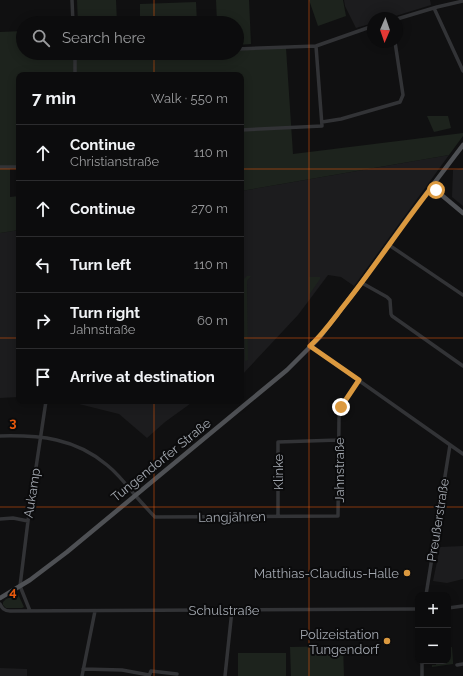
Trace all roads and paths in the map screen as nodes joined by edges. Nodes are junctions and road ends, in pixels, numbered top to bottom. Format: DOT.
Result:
graph roads {
  1 [pos="72,0"];
  2 [pos="463,1"];
  3 [pos="434,8"];
  4 [pos="73,16"];
  5 [pos="403,17"];
  6 [pos="367,28"];
  7 [pos="316,46"];
  8 [pos="396,48"];
  9 [pos="244,49"];
  10 [pos="75,60"];
  11 [pos="463,71"];
  12 [pos="76,72"];
  13 [pos="322,124"];
  14 [pos="244,130"];
  15 [pos="463,145"];
  16 [pos="0,167"];
  17 [pos="16,167"];
  18 [pos="432,187"];
  19 [pos="463,213"];
  20 [pos="389,245"];
  21 [pos="362,283"];
  22 [pos="463,295"];
  23 [pos="310,346"];
  24 [pos="463,366"];
  25 [pos="359,380"];
  26 [pos="46,404"];
  27 [pos="0,436"];
  28 [pos="41,437"];
  29 [pos="339,440"];
  30 [pos="450,445"];
  31 [pos="463,454"];
  32 [pos="135,496"];
  33 [pos="278,516"];
  34 [pos="338,516"];
  35 [pos="0,519"];
  36 [pos="28,521"];
  37 [pos="20,586"];
  38 [pos="426,592"];
  39 [pos="0,598"];
  40 [pos="0,604"];
  41 [pos="463,606"];
  42 [pos="451,608"];
  43 [pos="415,609"];
  44 [pos="232,610"];
  45 [pos="30,611"];
  46 [pos="95,611"];
  47 [pos="422,664"];
  48 [pos="463,664"];
  49 [pos="457,665"];
  50 [pos="83,669"];
  51 [pos="177,674"];
  52 [pos="149,675"];
  53 [pos="82,676"];
  54 [pos="225,676"];
  55 [pos="422,676"];
  1 -- 4 [label="street"];
  2 -- 3 [label="street"];
  3 -- 5 [label="street"];
  3 -- 11 [label="street"];
  6 -- 7 [label="street"];
  7 -- 9 [label="street"];
  7 -- 13 [label="street"];
  8 -- 13 [label="street"];
  10 -- 12 [label="street"];
  13 -- 14 [label="street"];
  15 -- 18 [label="main road, Tungendorfer Straße"];
  16 -- 17 [label="street"];
  18 -- 19 [label="main road"];
  18 -- 20 [label="main road, Tungendorfer Straße"];
  20 -- 21 [label="main road, Tungendorfer Straße"];
  20 -- 22 [label="street"];
  21 -- 23 [label="main road, Tungendorfer Straße"];
  21 -- 24 [label="street"];
  23 -- 25 [label="street"];
  23 -- 32 [label="main road, Tungendorfer Straße"];
  25 -- 29 [label="street, Jahnstraße"];
  25 -- 30 [label="street"];
  26 -- 28 [label="street, Aukamp"];
  27 -- 28 [label="street, Langjähren"];
  28 -- 32 [label="street, Langjähren"];
  28 -- 36 [label="street, Aukamp"];
  29 -- 33 [label="street, Klinke"];
  29 -- 34 [label="street, Jahnstraße"];
  30 -- 31 [label="street"];
  30 -- 38 [label="street, Preußerstraße"];
  32 -- 33 [label="street, Langjähren"];
  32 -- 37 [label="main road, Tungendorfer Straße"];
  33 -- 34 [label="street, Langjähren"];
  35 -- 36 [label="street"];
  36 -- 37 [label="street, Aukamp"];
  37 -- 39 [label="main road, Tungendorfer Straße"];
  37 -- 45 [label="street"];
  40 -- 45 [label="street, Schulstraße"];
  41 -- 42 [label="street"];
  43 -- 44 [label="street, Schulstraße"];
  44 -- 46 [label="street, Schulstraße"];
  44 -- 54 [label="street"];
  45 -- 46 [label="street, Schulstraße"];
  46 -- 50 [label="street"];
  47 -- 55 [label="street"];
  48 -- 49 [label="street"];
  50 -- 52 [label="street"];
  50 -- 53 [label="street"];
  51 -- 52 [label="street"];
}
